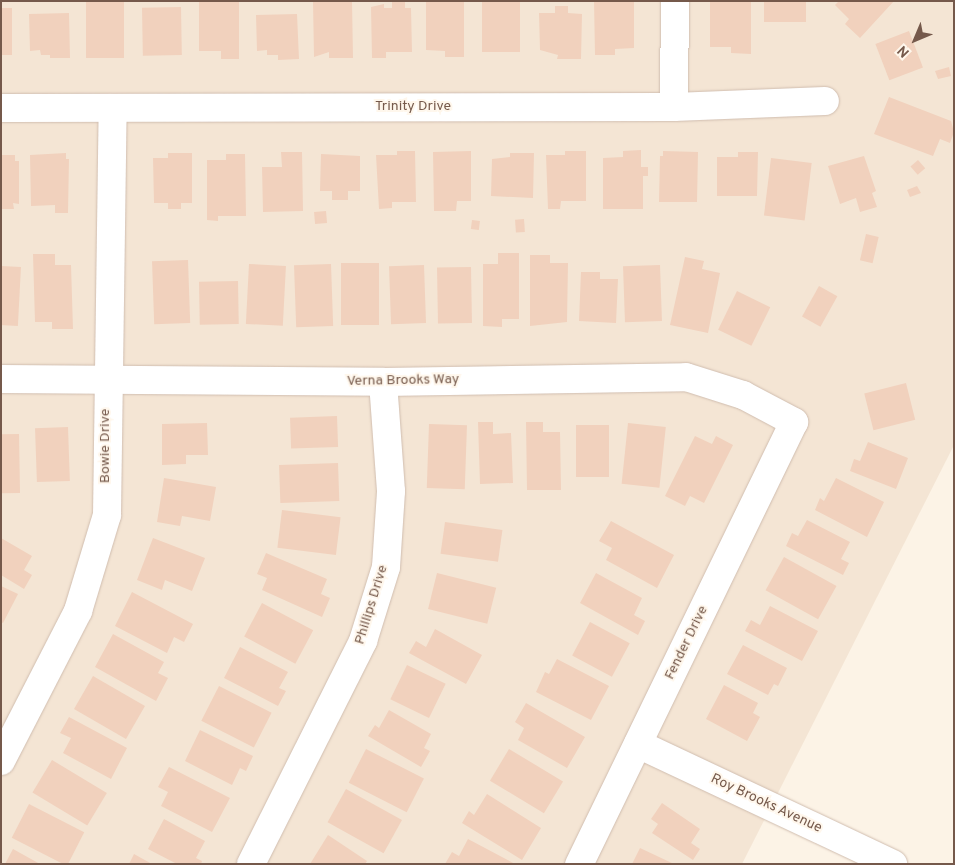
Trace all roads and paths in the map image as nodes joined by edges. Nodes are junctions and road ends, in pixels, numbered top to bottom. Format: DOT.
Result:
graph roads {
  1 [pos="675,1"];
  2 [pos="825,101"];
  3 [pos="674,107"];
  4 [pos="1,108"];
  5 [pos="113,108"];
  6 [pos="1,379"];
  7 [pos="106,382"];
  8 [pos="383,382"];
  9 [pos="794,422"];
  10 [pos="638,744"];
  11 [pos="1,761"];
  12 [pos="251,864"];
  13 [pos="579,864"];
  14 [pos="893,864"];
  1 -- 3 [label="street"];
  2 -- 3 [label="street, Trinity Drive"];
  3 -- 5 [label="street, Trinity Drive"];
  4 -- 5 [label="street, Trinity Drive"];
  5 -- 7 [label="street, Bowie Drive"];
  6 -- 7 [label="street, Verna Brooks Way"];
  7 -- 8 [label="street, Verna Brooks Way"];
  7 -- 11 [label="street, Bowie Drive"];
  8 -- 9 [label="street, Verna Brooks Way"];
  8 -- 12 [label="street, Phillips Drive"];
  9 -- 10 [label="street, Fender Drive"];
  10 -- 13 [label="street, Fender Drive"];
  10 -- 14 [label="street, Roy Brooks Avenue"];
}
